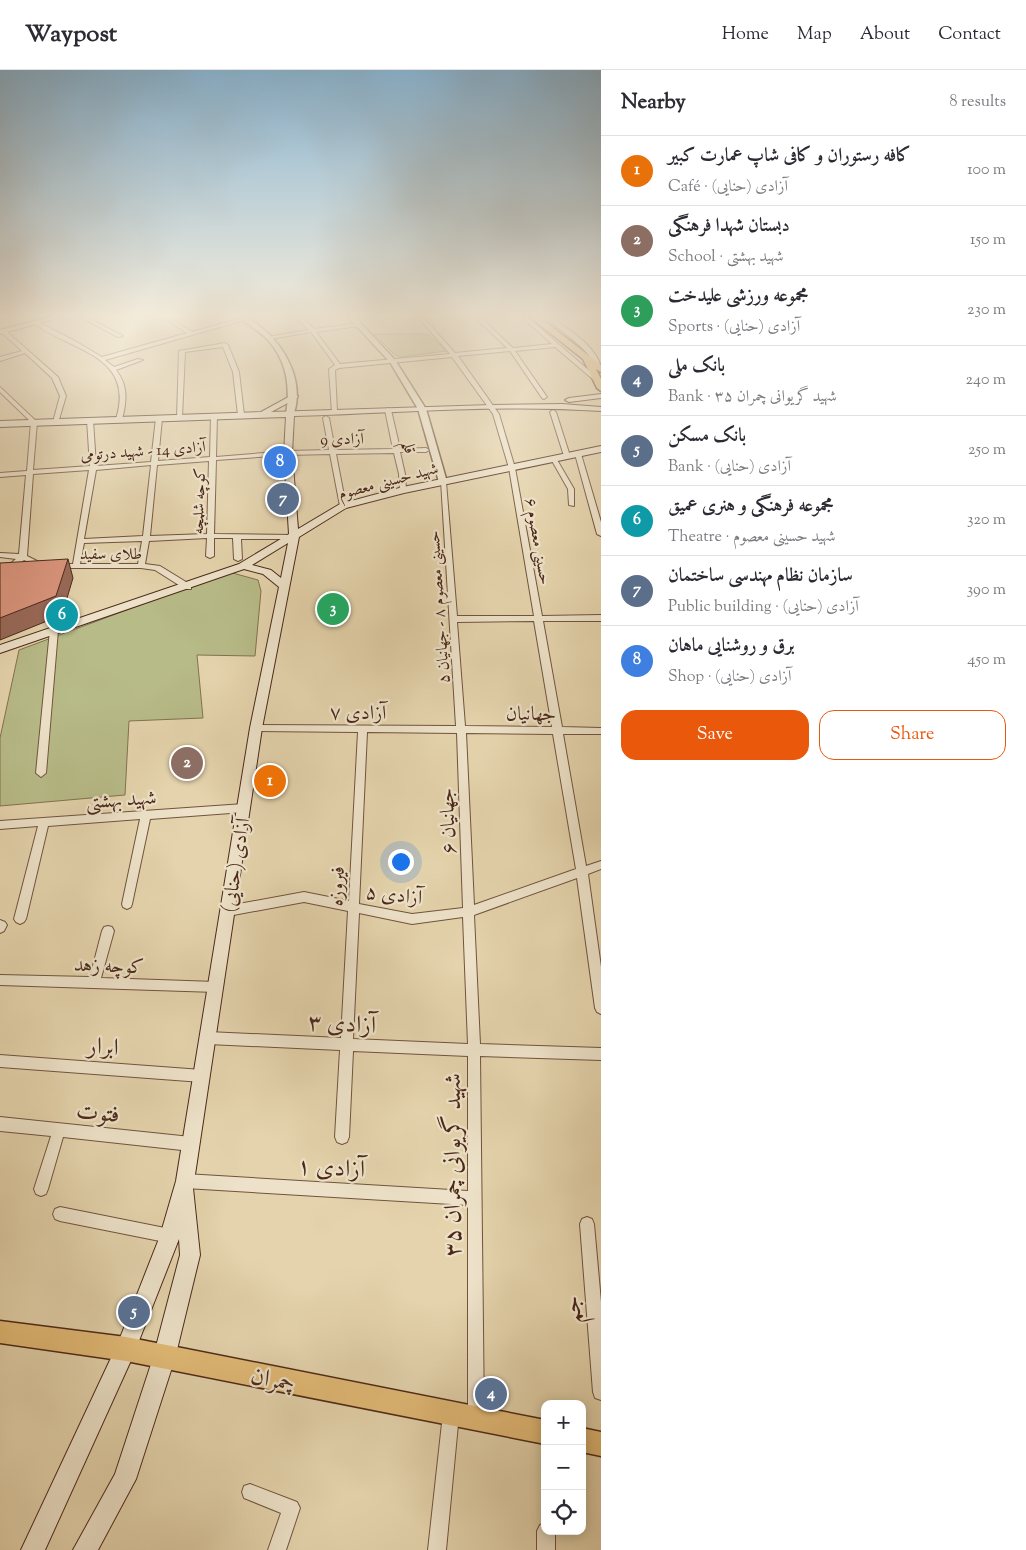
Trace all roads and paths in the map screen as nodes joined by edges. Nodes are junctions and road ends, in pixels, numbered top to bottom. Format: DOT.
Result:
graph roads {
  1 [pos="59,386"];
  2 [pos="122,386"];
  3 [pos="180,386"];
  4 [pos="238,386"];
  5 [pos="293,386"];
  6 [pos="333,386"];
  7 [pos="408,386"];
  8 [pos="476,386"];
  9 [pos="536,386"];
  10 [pos="0,390"];
  11 [pos="601,396"];
  12 [pos="544,397"];
  13 [pos="294,398"];
  14 [pos="509,406"];
  15 [pos="491,407"];
  16 [pos="601,408"];
  17 [pos="422,409"];
  18 [pos="388,410"];
  19 [pos="334,412"];
  20 [pos="553,412"];
  21 [pos="290,414"];
  22 [pos="241,415"];
  23 [pos="254,415"];
  24 [pos="324,415"];
  25 [pos="214,416"];
  26 [pos="179,417"];
  27 [pos="159,418"];
  28 [pos="90,420"];
  29 [pos="119,420"];
  30 [pos="34,422"];
  31 [pos="56,422"];
  32 [pos="0,424"];
  33 [pos="288,428"];
  34 [pos="601,449"];
  35 [pos="426,450"];
  36 [pos="397,451"];
  37 [pos="332,452"];
  38 [pos="288,453"];
  39 [pos="578,454"];
  40 [pos="567,456"];
  41 [pos="214,459"];
  42 [pos="554,459"];
  43 [pos="155,463"];
  44 [pos="93,467"];
  45 [pos="512,468"];
  46 [pos="31,472"];
  47 [pos="0,474"];
  48 [pos="443,482"];
  49 [pos="403,490"];
  50 [pos="343,506"];
  51 [pos="572,506"];
  52 [pos="292,507"];
  53 [pos="329,515"];
  54 [pos="601,534"];
  55 [pos="210,536"];
  56 [pos="237,536"];
  57 [pos="294,537"];
  58 [pos="146,539"];
  59 [pos="82,541"];
  60 [pos="0,555"];
  61 [pos="210,556"];
  62 [pos="23,558"];
  63 [pos="240,563"];
  64 [pos="141,566"];
  65 [pos="76,567"];
  66 [pos="0,576"];
  67 [pos="283,585"];
  68 [pos="188,587"];
  69 [pos="538,618"];
  70 [pos="601,618"];
  71 [pos="453,620"];
  72 [pos="54,630"];
  73 [pos="0,649"];
  74 [pos="256,728"];
  75 [pos="363,729"];
  76 [pos="461,730"];
  77 [pos="557,730"];
  78 [pos="601,731"];
  79 [pos="41,773"];
  80 [pos="244,808"];
  81 [pos="146,815"];
  82 [pos="44,822"];
  83 [pos="0,824"];
  84 [pos="601,865"];
  85 [pos="582,872"];
  86 [pos="127,904"];
  87 [pos="354,908"];
  88 [pos="228,911"];
  89 [pos="468,912"];
  90 [pos="20,919"];
  91 [pos="108,930"];
  92 [pos="0,980"];
  93 [pos="94,984"];
  94 [pos="216,987"];
  95 [pos="601,1008"];
  96 [pos="208,1038"];
  97 [pos="347,1045"];
  98 [pos="474,1050"];
  99 [pos="601,1054"];
  100 [pos="0,1060"];
  101 [pos="202,1076"];
  102 [pos="0,1124"];
  103 [pos="59,1130"];
  104 [pos="342,1137"];
  105 [pos="191,1144"];
  106 [pos="184,1181"];
  107 [pos="41,1189"];
  108 [pos="475,1198"];
  109 [pos="60,1214"];
  110 [pos="587,1224"];
  111 [pos="170,1236"];
  112 [pos="0,1332"];
  113 [pos="126,1349"];
  114 [pos="164,1358"];
  115 [pos="601,1392"];
  116 [pos="451,1412"];
  117 [pos="476,1418"];
  118 [pos="541,1431"];
  119 [pos="586,1441"];
  120 [pos="601,1444"];
  121 [pos="250,1492"];
  122 [pos="546,1535"];
  123 [pos="33,1550"];
  124 [pos="85,1550"];
  125 [pos="277,1550"];
  126 [pos="437,1550"];
  127 [pos="546,1550"];
  1 -- 31 [label="street"];
  2 -- 29 [label="street"];
  3 -- 26 [label="street"];
  4 -- 22 [label="street"];
  5 -- 13 [label="street"];
  6 -- 19 [label="street"];
  7 -- 17 [label="street"];
  8 -- 15 [label="street, حسینی معصوم ۶"];
  9 -- 12 [label="street"];
  10 -- 30 [label="street"];
  11 -- 14 [label="main road"];
  13 -- 21 [label="street"];
  13 -- 23 [label="main road"];
  13 -- 24 [label="main road"];
  14 -- 15 [label="main road"];
  14 -- 16 [label="main road"];
  15 -- 17 [label="main road"];
  15 -- 45 [label="street, حسینی معصوم ۶"];
  17 -- 18 [label="main road"];
  17 -- 48 [label="street"];
  18 -- 19 [label="main road"];
  18 -- 36 [label="street, قلم"];
  19 -- 24 [label="main road"];
  20 -- 40 [label="street"];
  21 -- 23 [label="main road"];
  21 -- 24 [label="main road"];
  21 -- 33 [label="main road, آزادی (حنایی)"];
  22 -- 23 [label="main road"];
  22 -- 25 [label="main road"];
  23 -- 33 [label="main road"];
  24 -- 33 [label="main road"];
  24 -- 37 [label="street"];
  25 -- 26 [label="main road"];
  25 -- 41 [label="street, کوچه شلمچه"];
  26 -- 27 [label="main road"];
  27 -- 29 [label="main road"];
  27 -- 43 [label="street"];
  28 -- 29 [label="main road"];
  28 -- 31 [label="main road"];
  28 -- 44 [label="street"];
  30 -- 31 [label="main road"];
  30 -- 32 [label="main road"];
  30 -- 46 [label="street"];
  33 -- 38 [label="main road, آزادی (حنایی)"];
  34 -- 39 [label="main road, شهید حسینی معصوم"];
  35 -- 36 [label="street, آزادی 9"];
  36 -- 37 [label="street, آزادی 9"];
  36 -- 49 [label="street, قلم"];
  37 -- 38 [label="street, آزادی 9"];
  37 -- 50 [label="street"];
  38 -- 41 [label="street, آزادی 14 - شهید درتومی"];
  38 -- 52 [label="main road, آزادی (حنایی)"];
  39 -- 40 [label="main road, شهید حسینی معصوم"];
  39 -- 54 [label="street"];
  40 -- 42 [label="main road, شهید حسینی معصوم"];
  41 -- 43 [label="street, آزادی 14 - شهید درتومی"];
  41 -- 55 [label="street, کوچه شلمچه"];
  42 -- 45 [label="main road, شهید حسینی معصوم"];
  42 -- 51 [label="street"];
  43 -- 44 [label="street, آزادی 14 - شهید درتومی"];
  43 -- 58 [label="street"];
  44 -- 46 [label="street, آزادی 14 - شهید درتومی"];
  44 -- 59 [label="street"];
  45 -- 48 [label="main road, شهید حسینی معصوم"];
  45 -- 69 [label="street, حسینی معصوم ۶"];
  46 -- 47 [label="street, آزادی 14 - شهید درتومی"];
  46 -- 62 [label="street"];
  48 -- 49 [label="main road, شهید حسینی معصوم"];
  48 -- 71 [label="street, حسینی معصوم ۸ - جهانیان ۵"];
  49 -- 50 [label="main road, شهید حسینی معصوم"];
  50 -- 53 [label="main road, شهید حسینی معصوم"];
  52 -- 53 [label="main road"];
  52 -- 57 [label="main road, آزادی (حنایی)"];
  53 -- 57 [label="main road, شهید حسینی معصوم"];
  55 -- 56 [label="street"];
  55 -- 58 [label="street"];
  55 -- 61 [label="street, کوچه شلمچه"];
  56 -- 57 [label="street"];
  56 -- 63 [label="street"];
  57 -- 63 [label="main road, شهید حسینی معصوم"];
  57 -- 67 [label="main road, آزادی (حنایی)"];
  58 -- 59 [label="street"];
  58 -- 64 [label="street"];
  59 -- 65 [label="street"];
  60 -- 62 [label="street, طلای سفید"];
  62 -- 65 [label="street, طلای سفید"];
  62 -- 66 [label="street"];
  63 -- 67 [label="main road"];
  63 -- 68 [label="main road, شهید حسینی معصوم"];
  64 -- 65 [label="street, طلای سفید"];
  64 -- 68 [label="street, طلای سفید"];
  67 -- 74 [label="main road, آزادی (حنایی)"];
  68 -- 72 [label="main road, شهید حسینی معصوم"];
  69 -- 70 [label="street"];
  69 -- 71 [label="street"];
  69 -- 77 [label="street, حسینی معصوم ۶"];
  71 -- 76 [label="street, حسینی معصوم ۸ - جهانیان ۵"];
  72 -- 73 [label="main road, شهید حسینی معصوم"];
  72 -- 79 [label="street"];
  74 -- 75 [label="street, آزادی ۷"];
  74 -- 80 [label="main road, آزادی (حنایی)"];
  75 -- 76 [label="street, آزادی ۷"];
  75 -- 87 [label="street, فیروزه"];
  76 -- 77 [label="street, جهانیان"];
  76 -- 89 [label="street, جهانیان ۶"];
  77 -- 78 [label="street, جهانیان"];
  77 -- 85 [label="street, حسینی معصوم ۶"];
  80 -- 81 [label="street, شهید بهشتی"];
  80 -- 88 [label="main road, آزادی (حنایی)"];
  81 -- 82 [label="street, شهید بهشتی"];
  81 -- 86 [label="street"];
  82 -- 83 [label="street, شهید بهشتی"];
  82 -- 90 [label="street"];
  84 -- 85 [label="street, آزادی ۵"];
  85 -- 89 [label="street, آزادی ۵"];
  85 -- 95 [label="street, حسینی معصوم ۶"];
  87 -- 88 [label="street, آزادی ۵"];
  87 -- 89 [label="street, آزادی ۵"];
  87 -- 97 [label="street, فیروزه"];
  88 -- 94 [label="main road, آزادی (حنایی)"];
  89 -- 98 [label="street, شهید گریوانی چمران ۳۵"];
  91 -- 93 [label="street"];
  92 -- 93 [label="street, کوچه زهد"];
  93 -- 94 [label="street, کوچه زهد"];
  94 -- 96 [label="main road, آزادی (حنایی)"];
  96 -- 97 [label="street, آزادی ۳"];
  96 -- 101 [label="main road, آزادی (حنایی)"];
  97 -- 98 [label="street, آزادی ۳"];
  97 -- 104 [label="street, فیروزه"];
  98 -- 99 [label="street, آزادی ۳"];
  98 -- 108 [label="street, شهید گریوانی چمران ۳۵"];
  100 -- 101 [label="street, ابرار"];
  101 -- 105 [label="main road, آزادی (حنایی)"];
  102 -- 103 [label="street, فتوت"];
  103 -- 105 [label="street, فتوت"];
  103 -- 107 [label="street"];
  105 -- 106 [label="main road, آزادی (حنایی)"];
  106 -- 108 [label="street, آزادی ۱"];
  106 -- 111 [label="main road, آزادی (حنایی)"];
  106 -- 114 [label="main road, آزادی (حنایی)"];
  108 -- 117 [label="street, شهید گریوانی چمران ۳۵"];
  109 -- 111 [label="street"];
  110 -- 115 [label="street, جم"];
  111 -- 113 [label="main road, آزادی (حنایی)"];
  112 -- 113 [label="main road, چمران"];
  113 -- 114 [label="main road, چمران"];
  113 -- 123 [label="main road, آزادی (حنایی)"];
  114 -- 116 [label="main road, چمران"];
  114 -- 124 [label="main road, آزادی (حنایی)"];
  116 -- 117 [label="main road, چمران"];
  116 -- 126 [label="street"];
  117 -- 118 [label="main road, چمران"];
  119 -- 120 [label="main road"];
  121 -- 125 [label="street"];
  122 -- 127 [label="street"];
}
